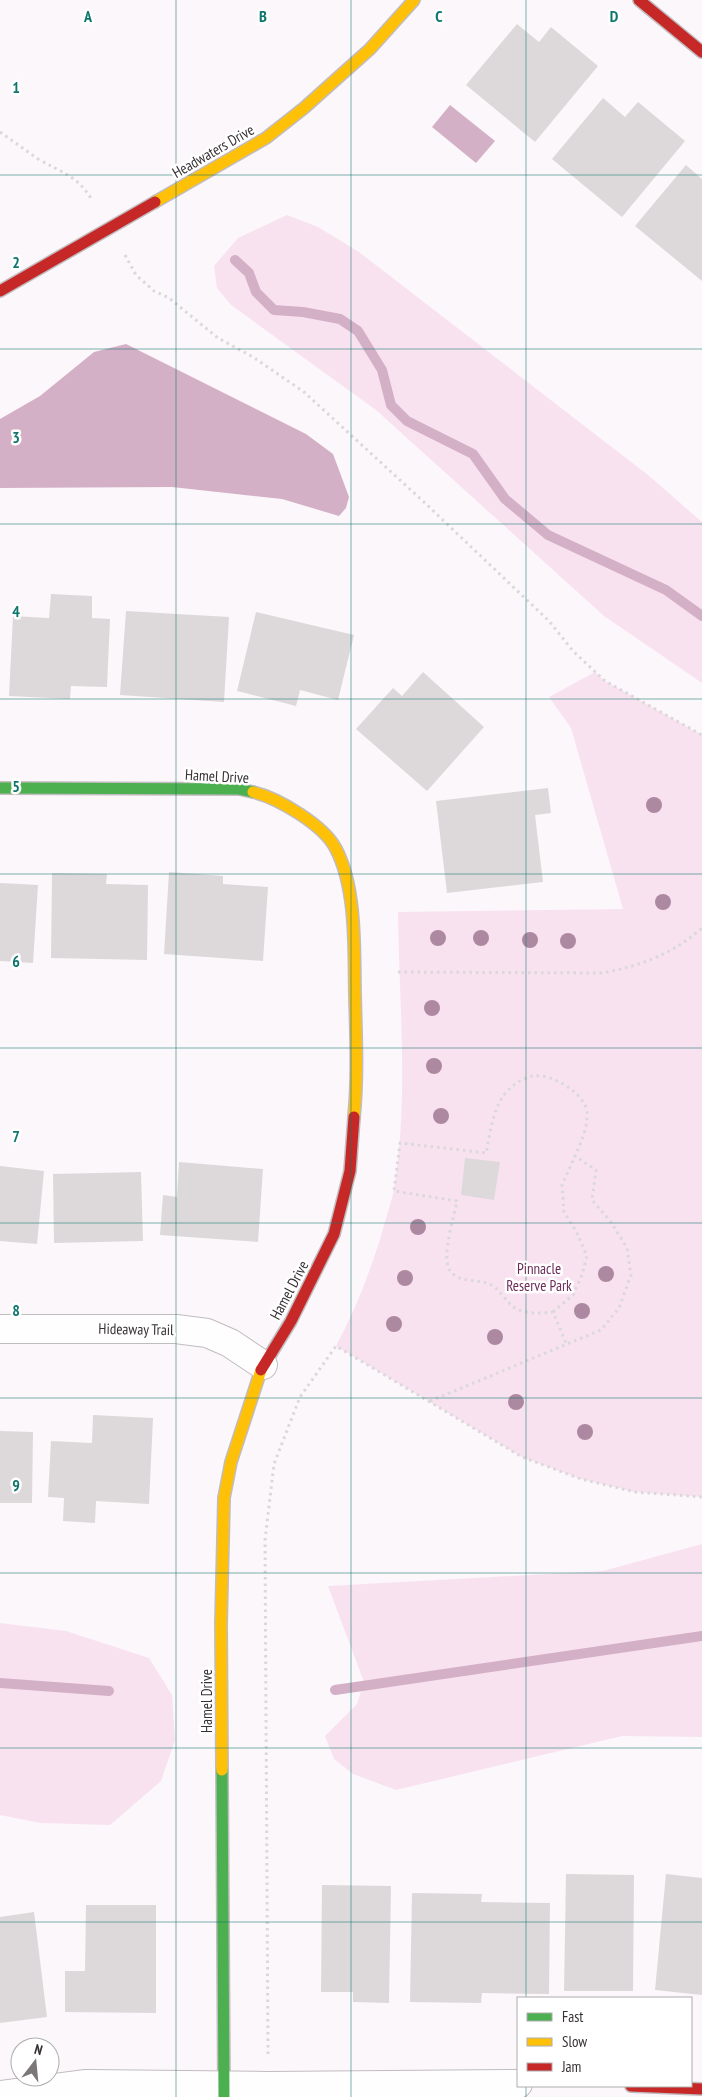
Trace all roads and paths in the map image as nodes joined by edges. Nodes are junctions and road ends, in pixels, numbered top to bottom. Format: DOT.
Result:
graph roads {
  1 [pos="414,0"];
  2 [pos="639,0"];
  3 [pos="702,52"];
  4 [pos="0,132"];
  5 [pos="109,228"];
  6 [pos="0,291"];
  7 [pos="702,735"];
  8 [pos="0,788"];
  9 [pos="702,928"];
  10 [pos="398,972"];
  11 [pos="575,1156"];
  12 [pos="553,1312"];
  13 [pos="0,1329"];
  14 [pos="566,1343"];
  15 [pos="263,1365"];
  16 [pos="429,1401"];
  17 [pos="702,1497"];
  18 [pos="517,2084"];
  19 [pos="268,2086"];
  20 [pos="655,2087"];
  21 [pos="702,2089"];
  22 [pos="224,2091"];
  23 [pos="0,2096"];
  1 -- 5 [label="street, Headwaters Drive"];
  2 -- 3 [label="street"];
  4 -- 5 [label="path"];
  5 -- 6 [label="street, Headwaters Drive"];
  5 -- 7 [label="path"];
  8 -- 15 [label="street, Hamel Drive"];
  9 -- 10 [label="path"];
  11 -- 12 [label="path"];
  11 -- 12 [label="path"];
  11 -- 14 [label="path"];
  12 -- 14 [label="path"];
  13 -- 15 [label="street, Hideaway Trail"];
  14 -- 16 [label="path"];
  15 -- 22 [label="street, Hamel Drive"];
  16 -- 17 [label="path"];
  16 -- 19 [label="path"];
  18 -- 19 [label="street"];
  19 -- 22 [label="street"];
  20 -- 21 [label="street"];
  22 -- 23 [label="street"];
}
